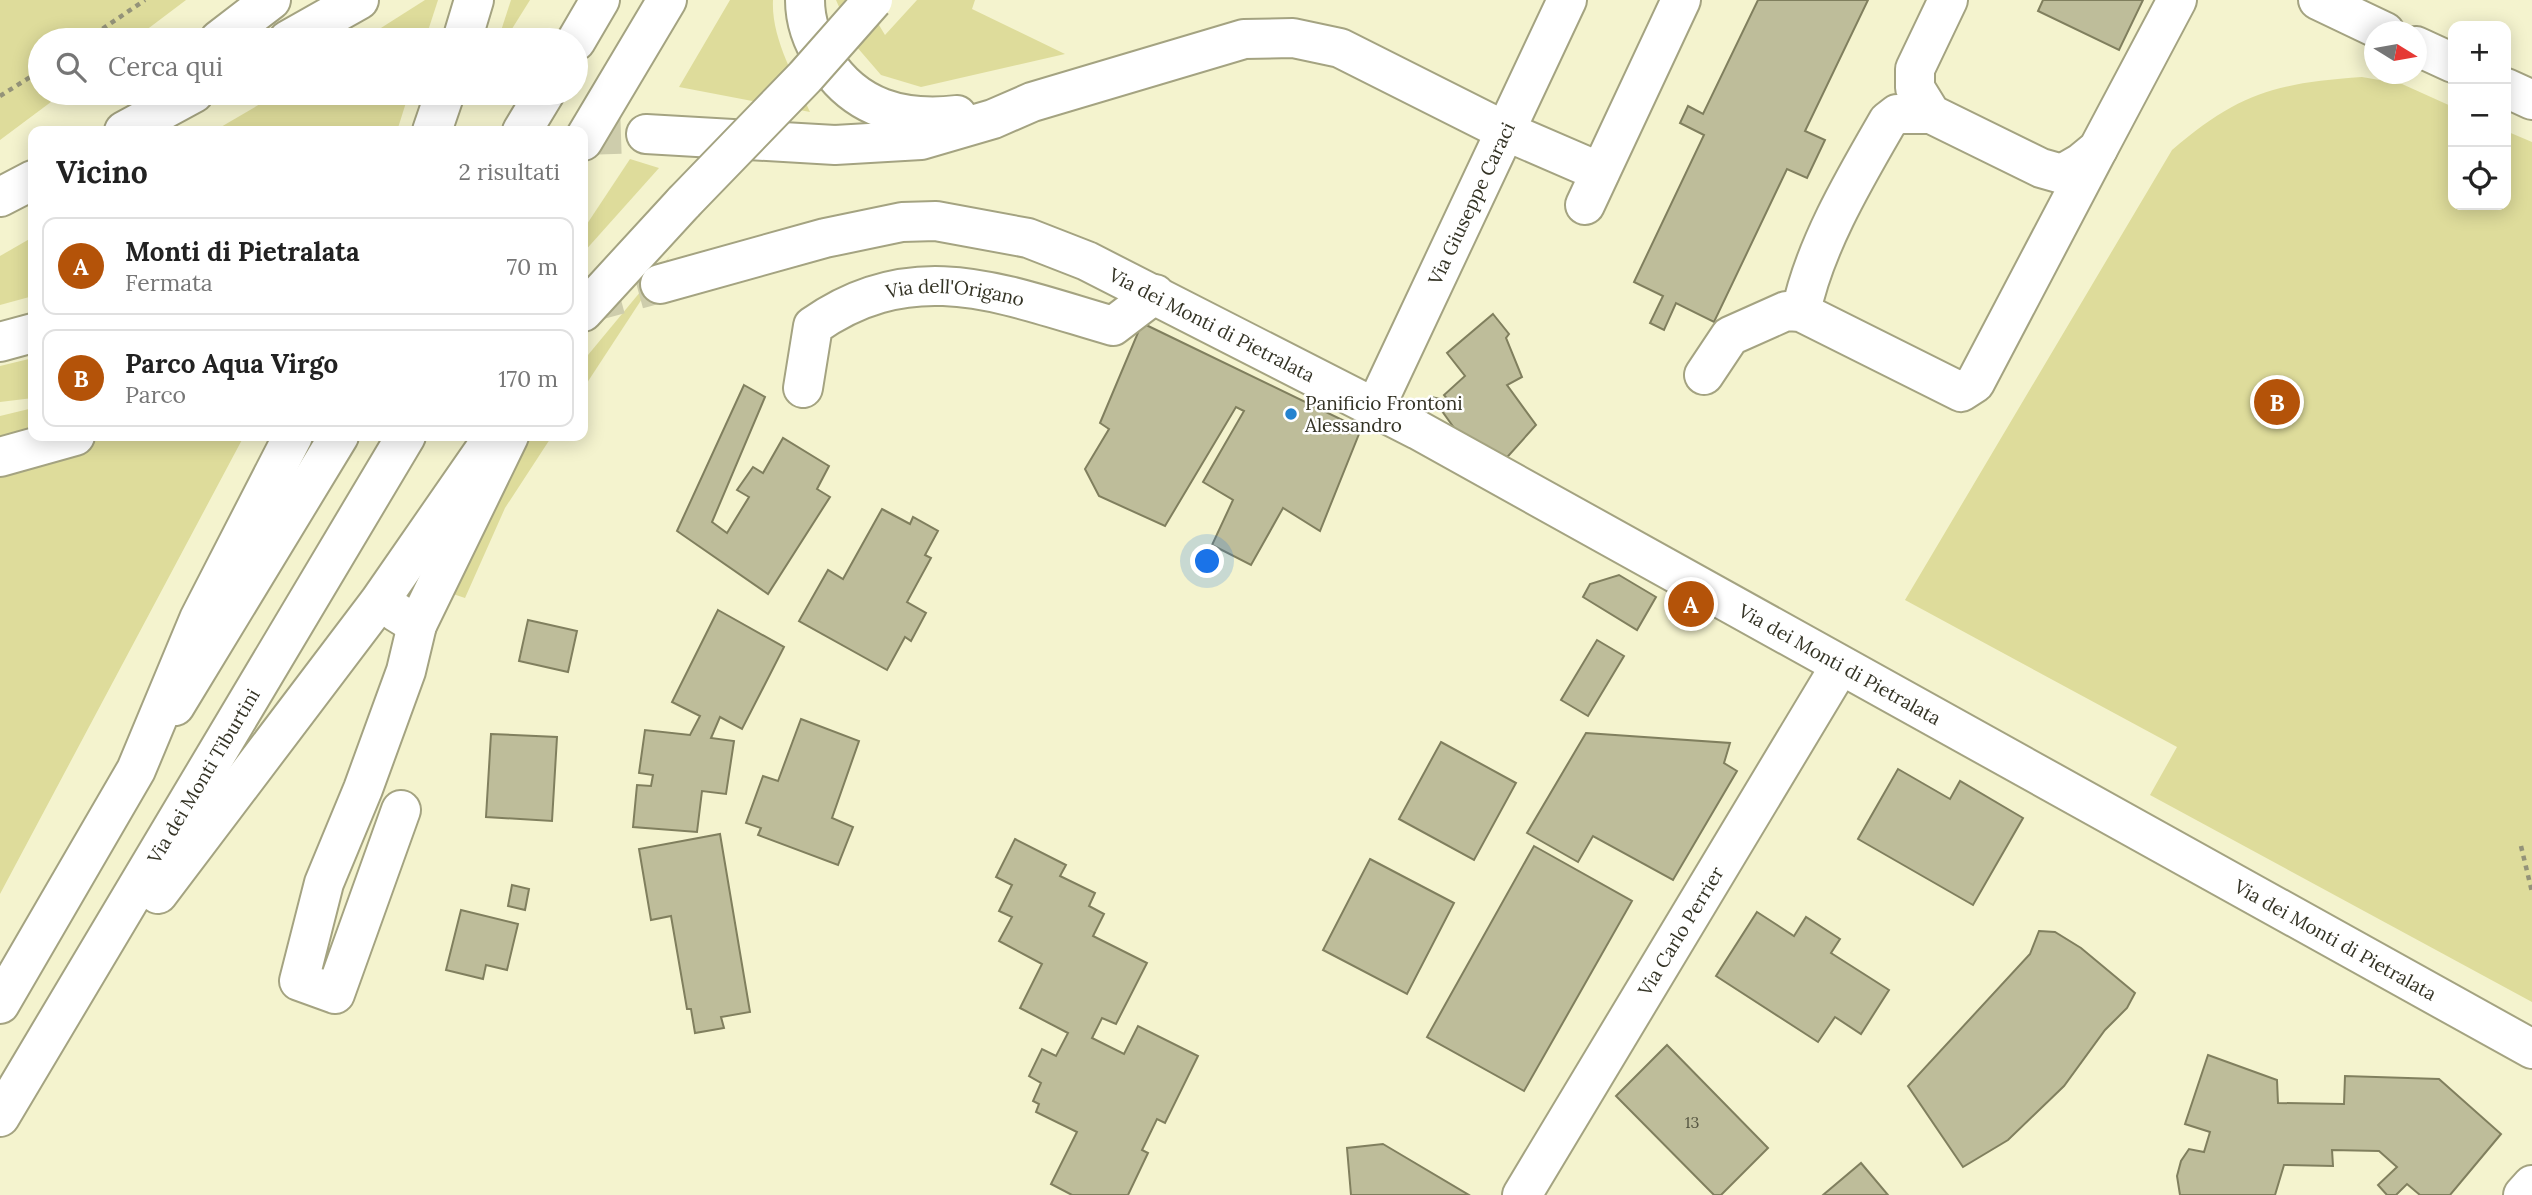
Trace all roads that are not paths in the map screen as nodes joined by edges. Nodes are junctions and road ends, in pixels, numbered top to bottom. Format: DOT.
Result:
graph roads {
  1 [pos="271,0"];
  2 [pos="359,0"];
  3 [pos="474,0"];
  4 [pos="600,0"];
  5 [pos="667,0"];
  6 [pos="805,0"];
  7 [pos="873,0"];
  8 [pos="1567,0"];
  9 [pos="1681,0"];
  10 [pos="1948,0"];
  11 [pos="2177,0"];
  12 [pos="2318,0"];
  13 [pos="2364,22"];
  14 [pos="235,28"];
  15 [pos="309,28"];
  16 [pos="465,28"];
  17 [pos="584,28"];
  18 [pos="2427,51"];
  19 [pos="2448,62"];
  20 [pos="1915,69"];
  21 [pos="2511,90"];
  22 [pos="2532,100"];
  23 [pos="1032,102"];
  24 [pos="135,105"];
  25 [pos="172,105"];
  26 [pos="441,105"];
  27 [pos="538,105"];
  28 [pos="1931,114"];
  29 [pos="1888,121"];
  30 [pos="108,126"];
  31 [pos="133,126"];
  32 [pos="434,126"];
  33 [pos="525,126"];
  34 [pos="1503,130"];
  35 [pos="588,133"];
  36 [pos="646,135"];
  37 [pos="2098,149"];
  38 [pos="660,284"];
  39 [pos="1155,294"];
  40 [pos="588,307"];
  41 [pos="1801,312"];
  42 [pos="28,334"];
  43 [pos="0,342"];
  44 [pos="1704,374"];
  45 [pos="803,388"];
  46 [pos="1375,408"];
  47 [pos="0,434"];
  48 [pos="28,435"];
  49 [pos="56,441"];
  50 [pos="290,441"];
  51 [pos="336,441"];
  52 [pos="403,441"];
  53 [pos="491,441"];
  54 [pos="507,441"];
  55 [pos="0,457"];
  56 [pos="379,602"];
  57 [pos="417,625"];
  58 [pos="1840,666"];
  59 [pos="136,770"];
  60 [pos="401,810"];
  61 [pos="0,1004"];
  62 [pos="2532,1049"];
  63 [pos="32,1064"];
  64 [pos="0,1116"];
  65 [pos="2532,1185"];
  66 [pos="1522,1195"];
  67 [pos="2523,1195"];
  1 -- 14 [label="street"];
  2 -- 15 [label="street"];
  3 -- 16 [label="street"];
  4 -- 17 [label="street"];
  5 -- 35 [label="street"];
  6 -- 23 [label="street"];
  7 -- 40 [label="street, bridge"];
  8 -- 34 [label="street, Via Giuseppe Caraci"];
  9 -- 34 [label="street"];
  10 -- 20 [label="street"];
  11 -- 37 [label="street"];
  12 -- 13 [label="street"];
  18 -- 19 [label="street"];
  20 -- 28 [label="street"];
  20 -- 29 [label="street"];
  21 -- 22 [label="street"];
  23 -- 34 [label="street"];
  23 -- 36 [label="street"];
  24 -- 30 [label="street"];
  25 -- 31 [label="street"];
  26 -- 32 [label="street"];
  27 -- 33 [label="street"];
  28 -- 29 [label="street"];
  28 -- 37 [label="street"];
  29 -- 41 [label="street"];
  34 -- 46 [label="street, Via Giuseppe Caraci"];
  37 -- 41 [label="street"];
  38 -- 39 [label="street, Via dei Monti di Pietralata"];
  39 -- 45 [label="street, Via dell'Origano"];
  39 -- 46 [label="street, Via dei Monti di Pietralata"];
  41 -- 44 [label="street"];
  42 -- 43 [label="street"];
  46 -- 58 [label="street, Via dei Monti di Pietralata"];
  47 -- 48 [label="street"];
  49 -- 55 [label="street"];
  50 -- 59 [label="street"];
  51 -- 59 [label="street"];
  52 -- 63 [label="street, Via dei Monti Tiburtini"];
  53 -- 56 [label="street"];
  54 -- 57 [label="street"];
  56 -- 57 [label="street"];
  56 -- 63 [label="street"];
  57 -- 60 [label="street"];
  58 -- 62 [label="street, Via dei Monti di Pietralata"];
  58 -- 66 [label="street, Via Carlo Perrier"];
  59 -- 61 [label="street"];
  63 -- 64 [label="street, Via dei Monti Tiburtini"];
  65 -- 67 [label="street"];
}
